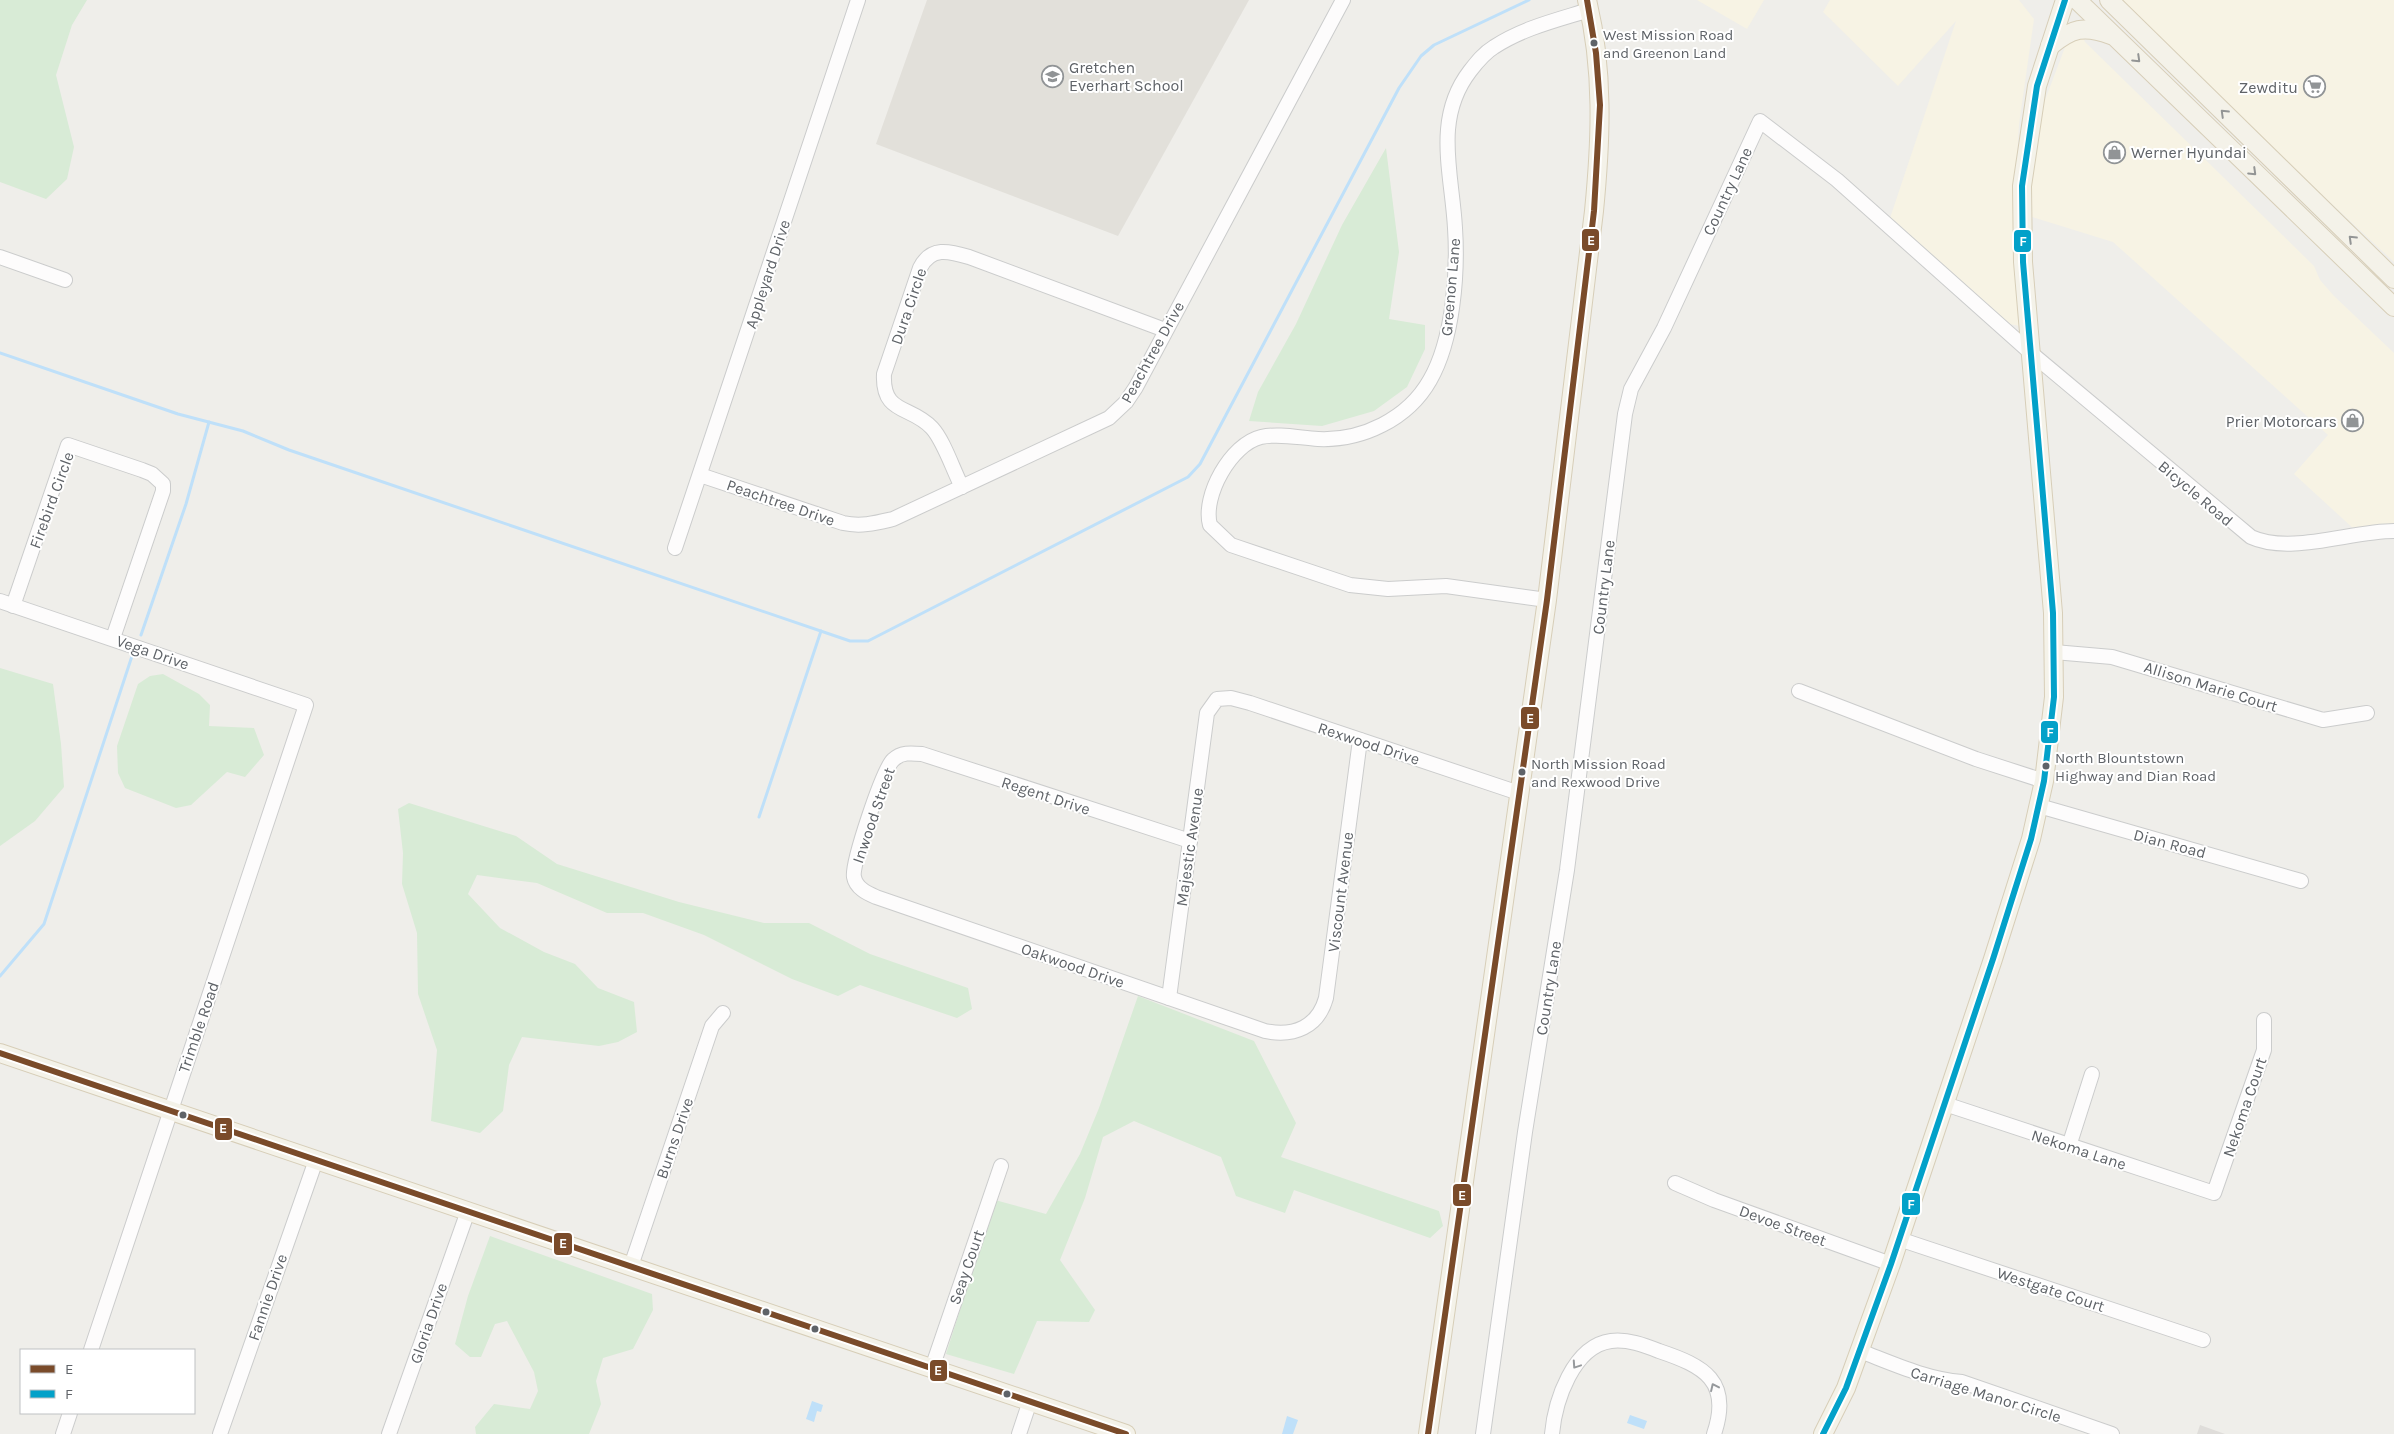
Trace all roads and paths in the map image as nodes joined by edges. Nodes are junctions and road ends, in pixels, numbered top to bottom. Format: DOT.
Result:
graph roads {
  1 [pos="858,0"];
  2 [pos="1343,0"];
  3 [pos="2065,0"];
  4 [pos="2077,0"];
  5 [pos="2109,0"];
  6 [pos="1588,5"];
  7 [pos="2113,35"];
  8 [pos="2050,46"];
  9 [pos="0,257"];
  10 [pos="2391,276"];
  11 [pos="65,280"];
  12 [pos="2373,287"];
  13 [pos="2394,307"];
  14 [pos="1165,330"];
  15 [pos="2031,353"];
  16 [pos="700,474"];
  17 [pos="962,487"];
  18 [pos="2394,531"];
  19 [pos="675,548"];
  20 [pos="1547,600"];
  21 [pos="7,604"];
  22 [pos="113,638"];
  23 [pos="2054,652"];
  24 [pos="1799,691"];
  25 [pos="1217,699"];
  26 [pos="306,705"];
  27 [pos="2367,713"];
  28 [pos="1360,740"];
  29 [pos="902,754"];
  30 [pos="2044,781"];
  31 [pos="1519,793"];
  32 [pos="2039,806"];
  33 [pos="1190,842"];
  34 [pos="855,881"];
  35 [pos="2301,881"];
  36 [pos="1169,998"];
  37 [pos="723,1013"];
  38 [pos="2264,1020"];
  39 [pos="1297,1030"];
  40 [pos="0,1053"];
  41 [pos="2092,1074"];
  42 [pos="1945,1104"];
  43 [pos="170,1110"];
  44 [pos="2069,1146"];
  45 [pos="316,1160"];
  46 [pos="1001,1166"];
  47 [pos="1675,1184"];
  48 [pos="2214,1193"];
  49 [pos="468,1211"];
  50 [pos="1899,1239"];
  51 [pos="1891,1264"];
  52 [pos="631,1266"];
  53 [pos="2203,1340"];
  54 [pos="91,1349"];
  55 [pos="1860,1351"];
  56 [pos="932,1368"];
  57 [pos="1030,1401"];
  58 [pos="70,1414"];
  59 [pos="63,1434"];
  60 [pos="220,1434"];
  61 [pos="389,1434"];
  62 [pos="1019,1434"];
  63 [pos="1126,1434"];
  64 [pos="1428,1434"];
  65 [pos="1483,1434"];
  66 [pos="1552,1434"];
  67 [pos="1714,1434"];
  68 [pos="1823,1434"];
  69 [pos="2112,1434"];
  1 -- 16 [label="street, Appleyard Drive"];
  2 -- 14 [label="street, Peachtree Drive"];
  3 -- 8 [label="main road"];
  4 -- 7 [label="main road"];
  10 -- 5 [label="main road, one-way"];
  6 -- 20 [label="main road"];
  6 -- 20 [label="street, Greenon Lane"];
  7 -- 8 [label="main road"];
  7 -- 12 [label="main road, one-way"];
  8 -- 15 [label="main road"];
  9 -- 11 [label="street"];
  10 -- 12 [label="main road"];
  12 -- 13 [label="main road"];
  14 -- 17 [label="street, Peachtree Drive"];
  14 -- 17 [label="street, Dura Circle"];
  15 -- 18 [label="street, Bicycle Road"];
  15 -- 23 [label="main road"];
  15 -- 65 [label="street, Country Lane"];
  16 -- 17 [label="street, Peachtree Drive"];
  16 -- 19 [label="street, Appleyard Drive"];
  20 -- 31 [label="main road"];
  21 -- 22 [label="street, Vega Drive"];
  21 -- 22 [label="street, Firebird Circle"];
  22 -- 26 [label="street, Vega Drive"];
  23 -- 27 [label="street, Allison Marie Court"];
  23 -- 30 [label="main road"];
  24 -- 30 [label="street"];
  25 -- 28 [label="street, Rexwood Drive"];
  25 -- 33 [label="street, Majestic Avenue"];
  26 -- 43 [label="street, Trimble Road"];
  28 -- 31 [label="street, Rexwood Drive"];
  28 -- 39 [label="street, Viscount Avenue"];
  29 -- 33 [label="street, Regent Drive"];
  29 -- 34 [label="street, Inwood Street"];
  30 -- 32 [label="main road"];
  31 -- 64 [label="main road"];
  32 -- 35 [label="street, Dian Road"];
  32 -- 42 [label="main road"];
  33 -- 36 [label="street, Majestic Avenue"];
  34 -- 36 [label="street, Oakwood Drive"];
  36 -- 39 [label="street, Oakwood Drive"];
  37 -- 52 [label="street, Burns Drive"];
  38 -- 48 [label="street, Nekoma Court"];
  40 -- 43 [label="main road"];
  41 -- 44 [label="street"];
  42 -- 44 [label="street, Nekoma Lane"];
  42 -- 50 [label="main road"];
  43 -- 45 [label="main road"];
  43 -- 54 [label="street, Trimble Road"];
  44 -- 48 [label="street, Nekoma Lane"];
  45 -- 49 [label="main road"];
  45 -- 60 [label="street, Fannie Drive"];
  46 -- 56 [label="street, Seay Court"];
  47 -- 51 [label="street, Devoe Street"];
  49 -- 52 [label="main road"];
  49 -- 61 [label="street, Gloria Drive"];
  50 -- 51 [label="main road"];
  50 -- 53 [label="street, Westgate Court"];
  51 -- 55 [label="main road"];
  52 -- 56 [label="main road"];
  55 -- 68 [label="main road"];
  55 -- 69 [label="street, Carriage Manor Circle"];
  56 -- 57 [label="main road"];
  57 -- 62 [label="street"];
  57 -- 63 [label="main road"];
  58 -- 59 [label="street"];
  67 -- 66 [label="street, one-way"];
}
